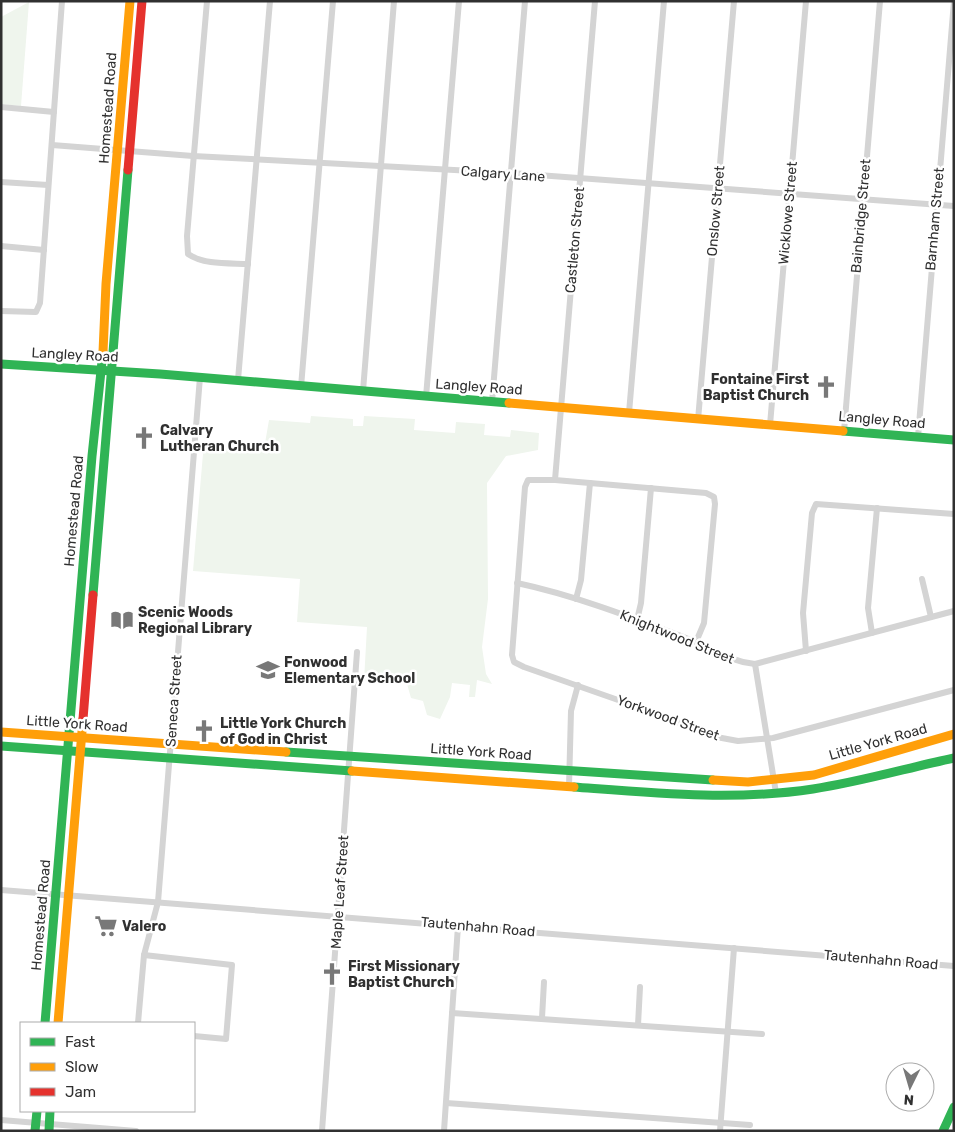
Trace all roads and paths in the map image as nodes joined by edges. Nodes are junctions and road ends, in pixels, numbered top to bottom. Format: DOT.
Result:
graph roads {
  1 [pos="62,1"];
  2 [pos="207,1"];
  3 [pos="270,1"];
  4 [pos="333,1"];
  5 [pos="394,1"];
  6 [pos="459,1"];
  7 [pos="526,1"];
  8 [pos="595,1"];
  9 [pos="664,1"];
  10 [pos="734,1"];
  11 [pos="806,1"];
  12 [pos="880,1"];
  13 [pos="954,1"];
  14 [pos="130,2"];
  15 [pos="142,2"];
  16 [pos="124,67"];
  17 [pos="137,68"];
  18 [pos="1,108"];
  19 [pos="54,112"];
  20 [pos="52,145"];
  21 [pos="118,149"];
  22 [pos="130,150"];
  23 [pos="193,156"];
  24 [pos="256,160"];
  25 [pos="319,163"];
  26 [pos="381,165"];
  27 [pos="445,170"];
  28 [pos="511,173"];
  29 [pos="580,179"];
  30 [pos="1,182"];
  31 [pos="649,184"];
  32 [pos="48,185"];
  33 [pos="718,189"];
  34 [pos="789,194"];
  35 [pos="862,200"];
  36 [pos="936,205"];
  37 [pos="954,206"];
  38 [pos="111,232"];
  39 [pos="122,233"];
  40 [pos="1,246"];
  41 [pos="44,250"];
  42 [pos="248,264"];
  43 [pos="106,284"];
  44 [pos="118,285"];
  45 [pos="1,311"];
  46 [pos="1,364"];
  47 [pos="106,370"];
  48 [pos="200,377"];
  49 [pos="238,380"];
  50 [pos="301,387"];
  51 [pos="363,391"];
  52 [pos="426,397"];
  53 [pos="492,402"];
  54 [pos="561,407"];
  55 [pos="629,413"];
  56 [pos="698,420"];
  57 [pos="770,425"];
  58 [pos="844,431"];
  59 [pos="918,437"];
  60 [pos="954,440"];
  61 [pos="92,456"];
  62 [pos="104,456"];
  63 [pos="555,480"];
  64 [pos="590,483"];
  65 [pos="651,488"];
  66 [pos="877,508"];
  67 [pos="954,514"];
  68 [pos="922,579"];
  69 [pos="517,583"];
  70 [pos="576,599"];
  71 [pos="954,611"];
  72 [pos="932,617"];
  73 [pos="637,620"];
  74 [pos="79,632"];
  75 [pos="872,632"];
  76 [pos="90,633"];
  77 [pos="696,642"];
  78 [pos="806,651"];
  79 [pos="357,652"];
  80 [pos="755,664"];
  81 [pos="578,686"];
  82 [pos="954,690"];
  83 [pos="1,732"];
  84 [pos="954,734"];
  85 [pos="70,736"];
  86 [pos="82,737"];
  87 [pos="766,739"];
  88 [pos="170,745"];
  89 [pos="1,746"];
  90 [pos="69,750"];
  91 [pos="80,752"];
  92 [pos="350,757"];
  93 [pos="954,758"];
  94 [pos="170,759"];
  95 [pos="438,763"];
  96 [pos="460,764"];
  97 [pos="349,772"];
  98 [pos="570,772"];
  99 [pos="654,777"];
  100 [pos="437,778"];
  101 [pos="460,779"];
  102 [pos="704,780"];
  103 [pos="772,781"];
  104 [pos="569,787"];
  105 [pos="653,793"];
  106 [pos="776,793"];
  107 [pos="703,795"];
  108 [pos="1,890"];
  109 [pos="56,894"];
  110 [pos="68,896"];
  111 [pos="158,902"];
  112 [pos="338,917"];
  113 [pos="458,926"];
  114 [pos="734,948"];
  115 [pos="144,955"];
  116 [pos="954,966"];
  117 [pos="544,982"];
  118 [pos="640,987"];
  119 [pos="47,1009"];
  120 [pos="60,1010"];
  121 [pos="452,1013"];
  122 [pos="542,1018"];
  123 [pos="45,1022"];
  124 [pos="58,1022"];
  125 [pos="138,1022"];
  126 [pos="638,1025"];
  127 [pos="727,1031"];
  128 [pos="762,1034"];
  129 [pos="195,1036"];
  130 [pos="446,1103"];
  131 [pos="954,1107"];
  132 [pos="37,1112"];
  133 [pos="50,1112"];
  134 [pos="1,1120"];
  135 [pos="721,1123"];
  136 [pos="750,1125"];
  137 [pos="36,1127"];
  138 [pos="49,1127"];
  139 [pos="136,1131"];
  140 [pos="322,1131"];
  141 [pos="444,1131"];
  142 [pos="720,1131"];
  143 [pos="943,1131"];
  1 -- 19 [label="street"];
  2 -- 23 [label="street"];
  3 -- 24 [label="street"];
  4 -- 25 [label="street"];
  5 -- 26 [label="street"];
  6 -- 27 [label="street"];
  7 -- 28 [label="street"];
  8 -- 29 [label="street, Castleton Street"];
  9 -- 31 [label="street"];
  10 -- 33 [label="street, Onslow Street"];
  11 -- 34 [label="street, Wicklowe Street"];
  12 -- 35 [label="street, Bainbridge Street"];
  13 -- 36 [label="street, Barnham Street"];
  14 -- 15 [label="main road"];
  14 -- 16 [label="main road, Homestead Road"];
  15 -- 17 [label="main road, Homestead Road"];
  16 -- 17 [label="main road"];
  16 -- 21 [label="main road, Homestead Road"];
  17 -- 22 [label="main road, Homestead Road"];
  18 -- 19 [label="street"];
  19 -- 20 [label="street"];
  20 -- 21 [label="street, Calgary Lane"];
  20 -- 32 [label="street"];
  21 -- 22 [label="street, Calgary Lane"];
  21 -- 38 [label="main road, Homestead Road"];
  22 -- 23 [label="street, Calgary Lane"];
  22 -- 39 [label="main road, Homestead Road"];
  23 -- 24 [label="street, Calgary Lane"];
  23 -- 42 [label="street"];
  24 -- 25 [label="street, Calgary Lane"];
  24 -- 42 [label="street"];
  25 -- 26 [label="street, Calgary Lane"];
  25 -- 50 [label="street"];
  26 -- 27 [label="street, Calgary Lane"];
  26 -- 51 [label="street"];
  27 -- 28 [label="street, Calgary Lane"];
  27 -- 52 [label="street"];
  28 -- 29 [label="street, Calgary Lane"];
  28 -- 53 [label="street"];
  29 -- 31 [label="street, Calgary Lane"];
  29 -- 54 [label="street, Castleton Street"];
  30 -- 32 [label="street"];
  31 -- 33 [label="street, Calgary Lane"];
  31 -- 55 [label="street"];
  32 -- 41 [label="street"];
  33 -- 34 [label="street, Calgary Lane"];
  33 -- 56 [label="street, Onslow Street"];
  34 -- 35 [label="street, Calgary Lane"];
  34 -- 57 [label="street, Wicklowe Street"];
  35 -- 36 [label="street, Calgary Lane"];
  35 -- 58 [label="street, Bainbridge Street"];
  36 -- 37 [label="street, Calgary Lane"];
  36 -- 59 [label="street, Barnham Street"];
  38 -- 39 [label="main road"];
  38 -- 43 [label="main road, Homestead Road"];
  39 -- 44 [label="main road, Homestead Road"];
  40 -- 41 [label="street"];
  41 -- 45 [label="street"];
  42 -- 49 [label="street"];
  43 -- 44 [label="main road"];
  43 -- 47 [label="main road, Homestead Road"];
  44 -- 47 [label="main road, Homestead Road"];
  46 -- 47 [label="main road, Langley Road"];
  47 -- 48 [label="main road, Langley Road"];
  47 -- 61 [label="main road, Homestead Road"];
  47 -- 62 [label="main road, Homestead Road"];
  48 -- 49 [label="main road, Langley Road"];
  48 -- 88 [label="street, Seneca Street"];
  49 -- 50 [label="main road, Langley Road"];
  50 -- 51 [label="main road, Langley Road"];
  51 -- 52 [label="main road, Langley Road"];
  52 -- 53 [label="main road, Langley Road"];
  53 -- 54 [label="main road, Langley Road"];
  54 -- 55 [label="main road, Langley Road"];
  54 -- 63 [label="street, Castleton Street"];
  55 -- 56 [label="main road, Langley Road"];
  56 -- 57 [label="main road, Langley Road"];
  57 -- 58 [label="main road, Langley Road"];
  58 -- 59 [label="main road, Langley Road"];
  59 -- 60 [label="main road, Langley Road"];
  61 -- 62 [label="main road"];
  61 -- 74 [label="main road, Homestead Road"];
  62 -- 76 [label="main road, Homestead Road"];
  63 -- 64 [label="street"];
  63 -- 69 [label="street"];
  64 -- 65 [label="street"];
  64 -- 70 [label="street"];
  65 -- 73 [label="street"];
  65 -- 77 [label="street"];
  66 -- 67 [label="street"];
  66 -- 75 [label="street"];
  66 -- 78 [label="street"];
  68 -- 72 [label="street"];
  69 -- 70 [label="street, Knightwood Street"];
  69 -- 81 [label="street, Yorkwood Street"];
  70 -- 73 [label="street, Knightwood Street"];
  71 -- 72 [label="street, Knightwood Street"];
  72 -- 75 [label="street, Knightwood Street"];
  73 -- 77 [label="street, Knightwood Street"];
  74 -- 76 [label="main road"];
  74 -- 85 [label="main road, Homestead Road"];
  75 -- 78 [label="street, Knightwood Street"];
  76 -- 86 [label="main road, Homestead Road"];
  77 -- 80 [label="street, Knightwood Street"];
  78 -- 80 [label="street, Knightwood Street"];
  79 -- 92 [label="street, Maple Leaf Street"];
  80 -- 87 [label="street"];
  81 -- 87 [label="street, Yorkwood Street"];
  81 -- 98 [label="street"];
  82 -- 87 [label="street, Yorkwood Street"];
  83 -- 85 [label="main road, Little York Road"];
  84 -- 103 [label="main road, Little York Road"];
  85 -- 86 [label="main road, Little York Road"];
  85 -- 90 [label="main road, Homestead Road"];
  86 -- 88 [label="main road, Little York Road"];
  86 -- 91 [label="main road, Homestead Road"];
  87 -- 103 [label="street"];
  88 -- 92 [label="main road, Little York Road"];
  88 -- 94 [label="street, Seneca Street"];
  89 -- 90 [label="main road, Little York Road"];
  90 -- 91 [label="main road, Little York Road"];
  90 -- 109 [label="main road, Homestead Road"];
  91 -- 94 [label="main road, Little York Road"];
  91 -- 110 [label="main road, Homestead Road"];
  92 -- 95 [label="main road, Little York Road"];
  92 -- 97 [label="street, Maple Leaf Street"];
  93 -- 106 [label="main road, Little York Road"];
  94 -- 97 [label="main road, Little York Road"];
  94 -- 111 [label="street, Seneca Street"];
  95 -- 96 [label="main road, Little York Road"];
  95 -- 100 [label="main road"];
  96 -- 98 [label="main road, Little York Road"];
  96 -- 101 [label="main road"];
  97 -- 100 [label="main road, Little York Road"];
  97 -- 112 [label="street, Maple Leaf Street"];
  98 -- 99 [label="main road, Little York Road"];
  98 -- 104 [label="street"];
  99 -- 102 [label="main road, Little York Road"];
  99 -- 105 [label="main road"];
  100 -- 101 [label="main road, Little York Road"];
  101 -- 104 [label="main road, Little York Road"];
  102 -- 103 [label="main road, Little York Road"];
  102 -- 107 [label="main road"];
  103 -- 106 [label="street"];
  104 -- 105 [label="main road, Little York Road"];
  105 -- 107 [label="main road, Little York Road"];
  106 -- 107 [label="main road, Little York Road"];
  108 -- 109 [label="street, Tautenhahn Road"];
  109 -- 110 [label="street, Tautenhahn Road"];
  109 -- 119 [label="main road, Homestead Road"];
  110 -- 111 [label="street, Tautenhahn Road"];
  110 -- 120 [label="main road, Homestead Road"];
  111 -- 112 [label="street, Tautenhahn Road"];
  111 -- 115 [label="street, Seneca Street"];
  112 -- 113 [label="street, Tautenhahn Road"];
  112 -- 140 [label="street, Maple Leaf Street"];
  113 -- 114 [label="street, Tautenhahn Road"];
  113 -- 121 [label="street"];
  114 -- 116 [label="street, Tautenhahn Road"];
  114 -- 127 [label="street"];
  115 -- 125 [label="street, Seneca Street"];
  115 -- 129 [label="street"];
  117 -- 122 [label="street"];
  118 -- 126 [label="street"];
  119 -- 120 [label="main road"];
  119 -- 123 [label="main road, Homestead Road"];
  120 -- 124 [label="main road, Homestead Road"];
  121 -- 122 [label="street"];
  121 -- 130 [label="street"];
  122 -- 126 [label="street"];
  126 -- 127 [label="street"];
  127 -- 128 [label="street"];
  127 -- 135 [label="street"];
  130 -- 135 [label="street"];
  130 -- 141 [label="street"];
  131 -- 143 [label="main road"];
  132 -- 137 [label="main road"];
  133 -- 138 [label="main road"];
  134 -- 137 [label="street"];
  135 -- 136 [label="street"];
  135 -- 142 [label="street"];
  137 -- 138 [label="street"];
  138 -- 139 [label="street"];
}
